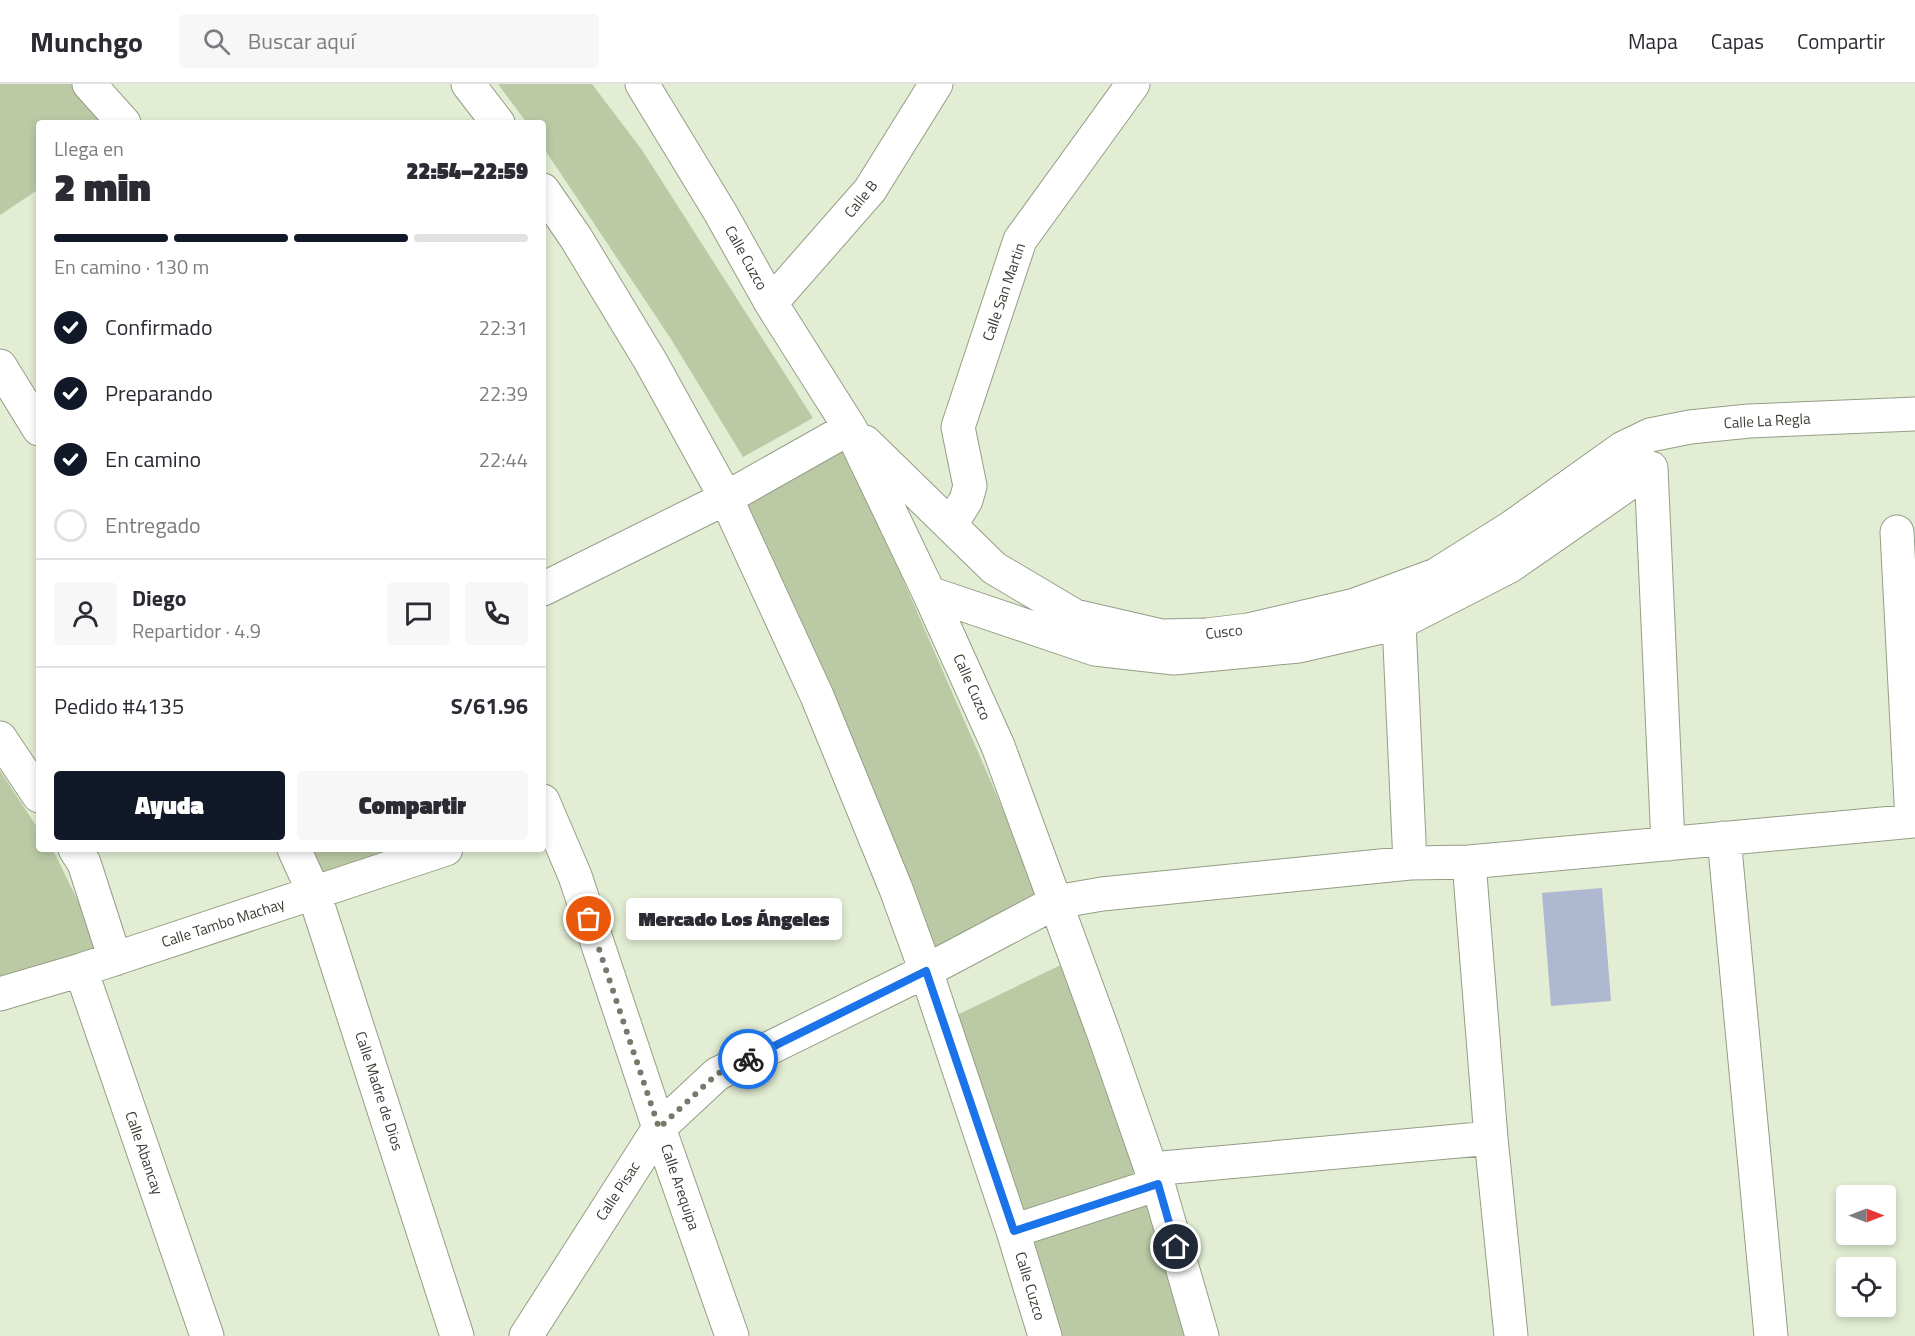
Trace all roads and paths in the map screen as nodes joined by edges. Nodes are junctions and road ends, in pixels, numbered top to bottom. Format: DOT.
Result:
graph roads {
  1 [pos="468,84"];
  2 [pos="642,84"];
  3 [pos="936,84"];
  4 [pos="1133,84"];
  5 [pos="98,87"];
  6 [pos="122,120"];
  7 [pos="496,120"];
  8 [pos="546,194"];
  9 [pos="771,303"];
  10 [pos="0,366"];
  11 [pos="1915,414"];
  12 [pos="36,424"];
  13 [pos="850,428"];
  14 [pos="1623,448"];
  15 [pos="726,498"];
  16 [pos="948,522"];
  17 [pos="1897,532"];
  18 [pos="546,588"];
  19 [pos="929,593"];
  20 [pos="1399,623"];
  21 [pos="0,738"];
  22 [pos="36,792"];
  23 [pos="546,813"];
  24 [pos="1914,821"];
  25 [pos="1724,838"];
  26 [pos="1668,844"];
  27 [pos="77,852"];
  28 [pos="295,852"];
  29 [pos="437,852"];
  30 [pos="1469,862"];
  31 [pos="1410,863"];
  32 [pos="314,892"];
  33 [pos="1056,902"];
  34 [pos="115,958"];
  35 [pos="81,970"];
  36 [pos="926,971"];
  37 [pos="0,994"];
  38 [pos="659,1128"];
  39 [pos="1491,1138"];
  40 [pos="1154,1177"];
  41 [pos="1014,1231"];
  42 [pos="207,1336"];
  43 [pos="458,1336"];
  44 [pos="526,1336"];
  45 [pos="732,1336"];
  46 [pos="1045,1336"];
  47 [pos="1202,1336"];
  48 [pos="1511,1336"];
  49 [pos="1771,1336"];
  1 -- 7 [label="street"];
  2 -- 9 [label="street, Calle Cuzco"];
  3 -- 9 [label="street, Calle B"];
  4 -- 16 [label="street, Calle San Martin"];
  5 -- 6 [label="street"];
  8 -- 15 [label="street, Calle Cuzco"];
  9 -- 13 [label="street, Calle Cuzco"];
  10 -- 12 [label="street"];
  11 -- 14 [label="street, Calle La Regla"];
  13 -- 15 [label="street"];
  13 -- 16 [label="street, Cusco"];
  13 -- 19 [label="street, Calle Cuzco"];
  14 -- 16 [label="street, Cusco"];
  15 -- 18 [label="street"];
  15 -- 36 [label="street, Calle Cuzco"];
  17 -- 24 [label="street"];
  19 -- 20 [label="street"];
  19 -- 33 [label="street, Calle Cuzco"];
  20 -- 26 [label="street"];
  20 -- 31 [label="street"];
  21 -- 22 [label="street"];
  23 -- 38 [label="street, Calle Arequipa"];
  24 -- 25 [label="street, Calle Pisac"];
  25 -- 26 [label="street, Calle Pisac"];
  25 -- 49 [label="street"];
  26 -- 30 [label="street, Calle Pisac"];
  27 -- 34 [label="street"];
  28 -- 32 [label="street, Calle Madre de Dios"];
  29 -- 32 [label="street, Calle Tambo Machay"];
  30 -- 31 [label="street, Calle Pisac"];
  30 -- 39 [label="street"];
  31 -- 33 [label="street, Calle Pisac"];
  32 -- 34 [label="street, Calle Tambo Machay"];
  32 -- 43 [label="street, Calle Madre de Dios"];
  33 -- 36 [label="street, Calle Pisac"];
  33 -- 40 [label="street, Calle Cuzco"];
  34 -- 35 [label="street, Calle Tambo Machay"];
  35 -- 37 [label="street, Calle Tambo Machay"];
  35 -- 42 [label="street, Calle Abancay"];
  36 -- 38 [label="street, Calle Pisac"];
  36 -- 41 [label="street, Calle Cuzco"];
  38 -- 44 [label="street, Calle Pisac"];
  38 -- 45 [label="street, Calle Arequipa"];
  39 -- 40 [label="street"];
  39 -- 48 [label="street"];
  40 -- 41 [label="street"];
  40 -- 47 [label="street, Calle Cuzco"];
  41 -- 46 [label="street, Calle Cuzco"];
}
